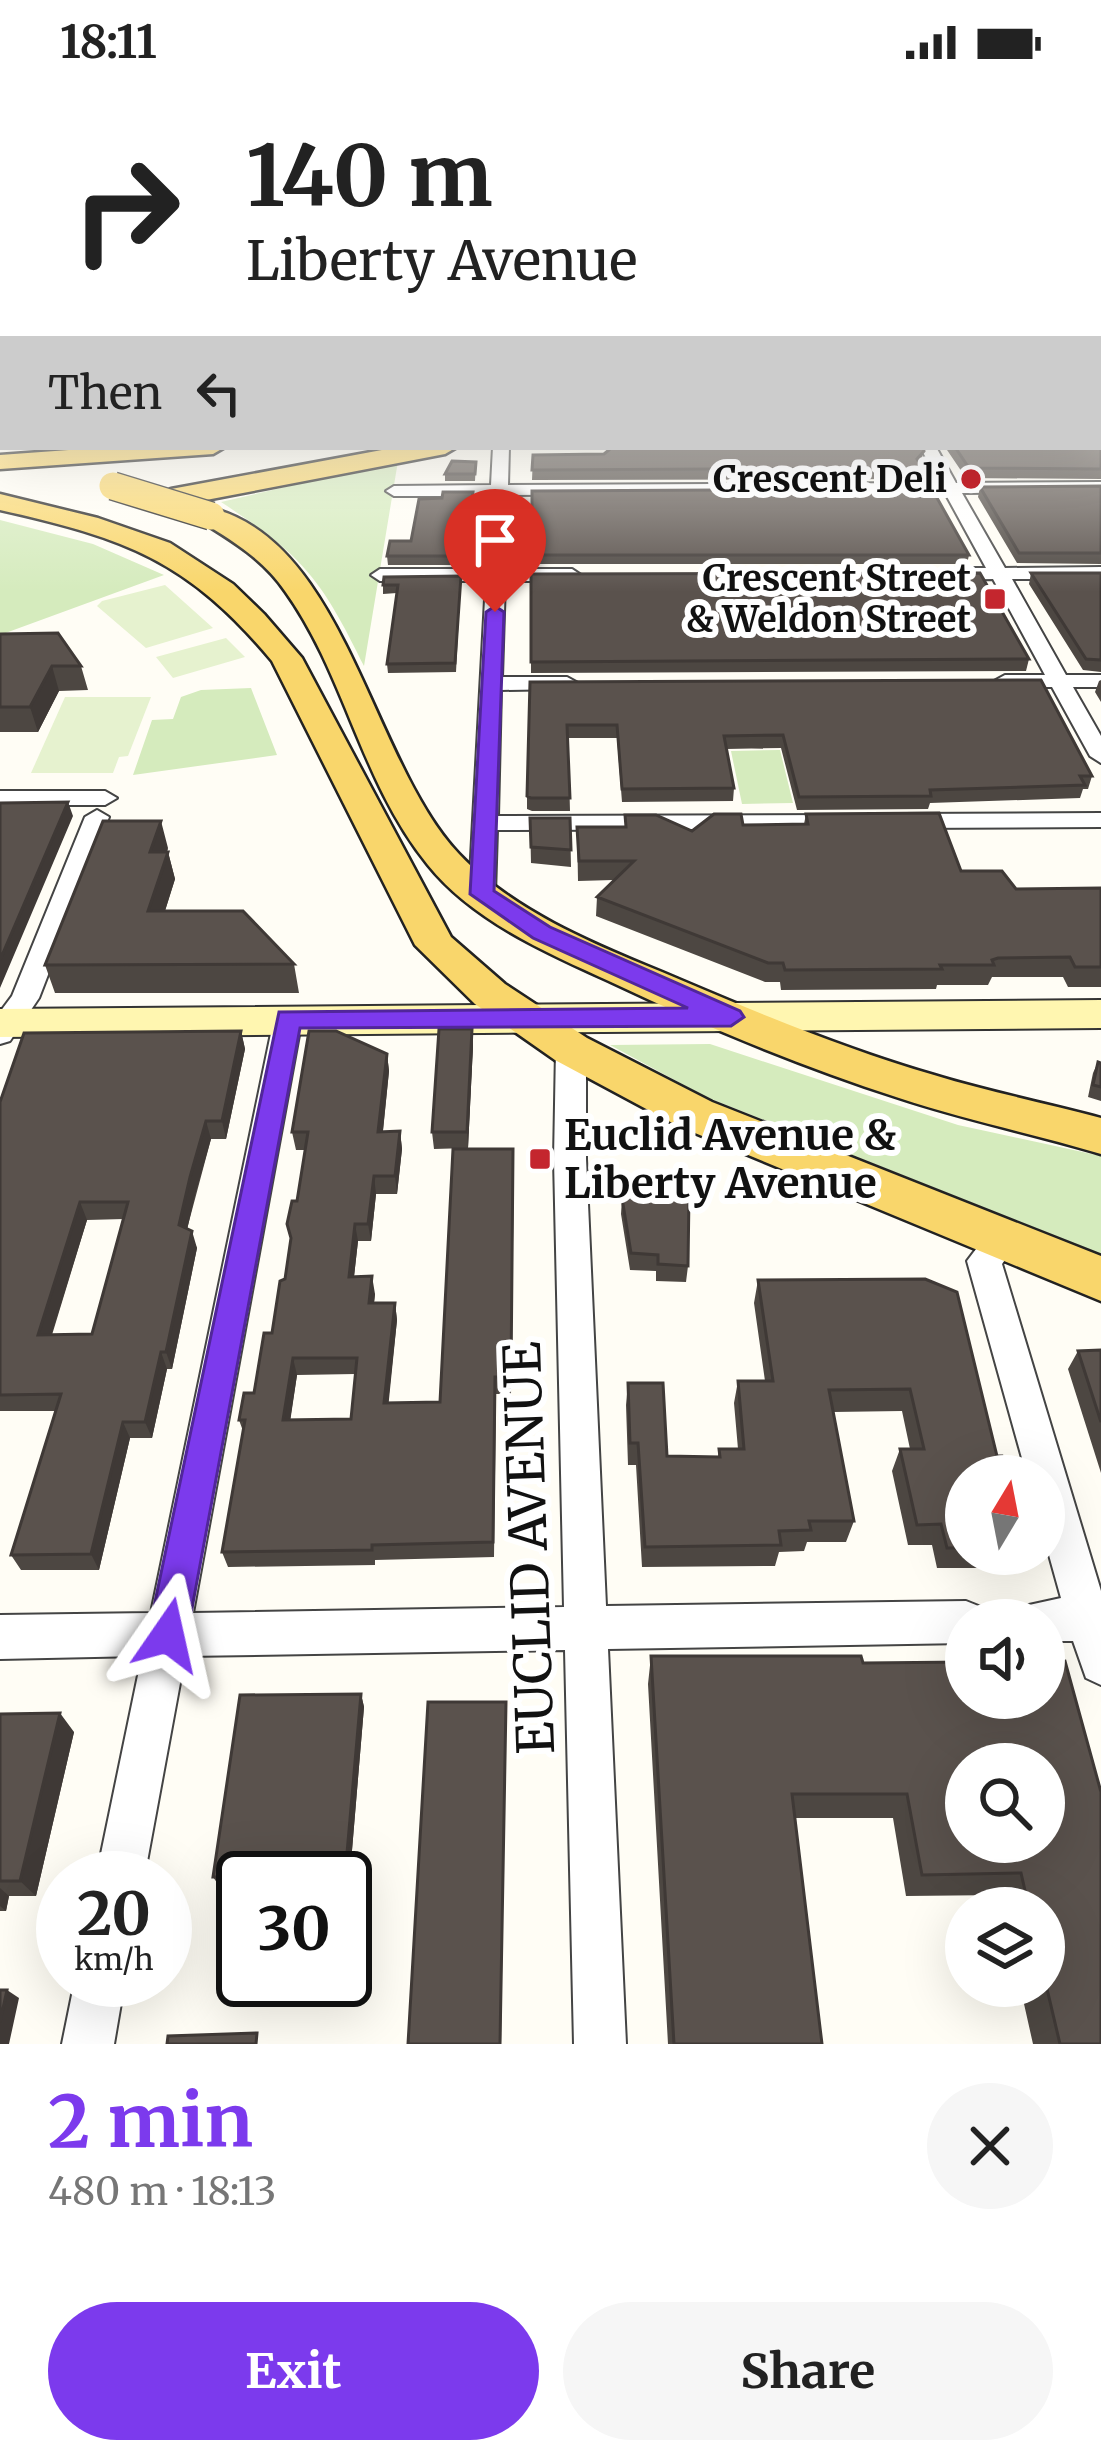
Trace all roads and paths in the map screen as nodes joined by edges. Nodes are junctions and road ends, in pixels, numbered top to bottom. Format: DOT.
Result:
graph roads {
  1 [pos="168,450"];
  2 [pos="430,450"];
  3 [pos="501,450"];
  4 [pos="930,450"];
  5 [pos="0,461"];
  6 [pos="0,472"];
  7 [pos="1101,487"];
  8 [pos="951,488"];
  9 [pos="500,490"];
  10 [pos="394,491"];
  11 [pos="0,502"];
  12 [pos="1101,573"];
  13 [pos="916,574"];
  14 [pos="998,574"];
  15 [pos="380,575"];
  16 [pos="587,575"];
  17 [pos="496,576"];
  18 [pos="991,681"];
  19 [pos="1059,681"];
  20 [pos="1101,681"];
  21 [pos="492,683"];
  22 [pos="600,683"];
  23 [pos="1101,756"];
  24 [pos="0,798"];
  25 [pos="1101,820"];
  26 [pos="488,824"];
  27 [pos="482,894"];
  28 [pos="1101,1013"];
  29 [pos="522,1017"];
  30 [pos="731,1017"];
  31 [pos="289,1019"];
  32 [pos="3,1027"];
  33 [pos="572,1049"];
  34 [pos="1101,1136"];
  35 [pos="1004,1238"];
  36 [pos="1101,1279"];
  37 [pos="1095,1619"];
  38 [pos="1065,1620"];
  39 [pos="945,1622"];
  40 [pos="585,1630"];
  41 [pos="168,1635"];
  42 [pos="0,1637"];
  43 [pos="1101,1663"];
  44 [pos="125,1851"];
  45 [pos="95,2007"];
  46 [pos="88,2044"];
  47 [pos="600,2044"];
  1 -- 5 [label="main road"];
  2 -- 11 [label="main road"];
  3 -- 9 [label="street"];
  4 -- 8 [label="street"];
  6 -- 27 [label="main road, bridge"];
  7 -- 8 [label="street"];
  8 -- 9 [label="street"];
  8 -- 14 [label="street"];
  9 -- 10 [label="street"];
  9 -- 17 [label="street"];
  11 -- 29 [label="main road"];
  12 -- 14 [label="street"];
  13 -- 14 [label="street"];
  14 -- 19 [label="street"];
  15 -- 17 [label="street"];
  16 -- 17 [label="street"];
  17 -- 21 [label="street"];
  18 -- 19 [label="street"];
  19 -- 20 [label="street"];
  19 -- 23 [label="street"];
  21 -- 22 [label="street"];
  21 -- 26 [label="street"];
  24 -- 32 [label="street"];
  25 -- 26 [label="street"];
  26 -- 27 [label="street"];
  27 -- 30 [label="main road"];
  28 -- 30 [label="street"];
  29 -- 30 [label="street"];
  29 -- 31 [label="street"];
  29 -- 33 [label="main road"];
  30 -- 34 [label="main road"];
  31 -- 32 [label="street"];
  31 -- 41 [label="street"];
  33 -- 35 [label="main road"];
  33 -- 40 [label="street, EUCLID AVENUE"];
  35 -- 36 [label="main road"];
  35 -- 37 [label="street"];
  37 -- 38 [label="street"];
  37 -- 43 [label="street"];
  39 -- 40 [label="street"];
  40 -- 41 [label="street"];
  40 -- 47 [label="street, EUCLID AVENUE"];
  41 -- 42 [label="street"];
  41 -- 44 [label="street"];
  45 -- 46 [label="street"];
}
